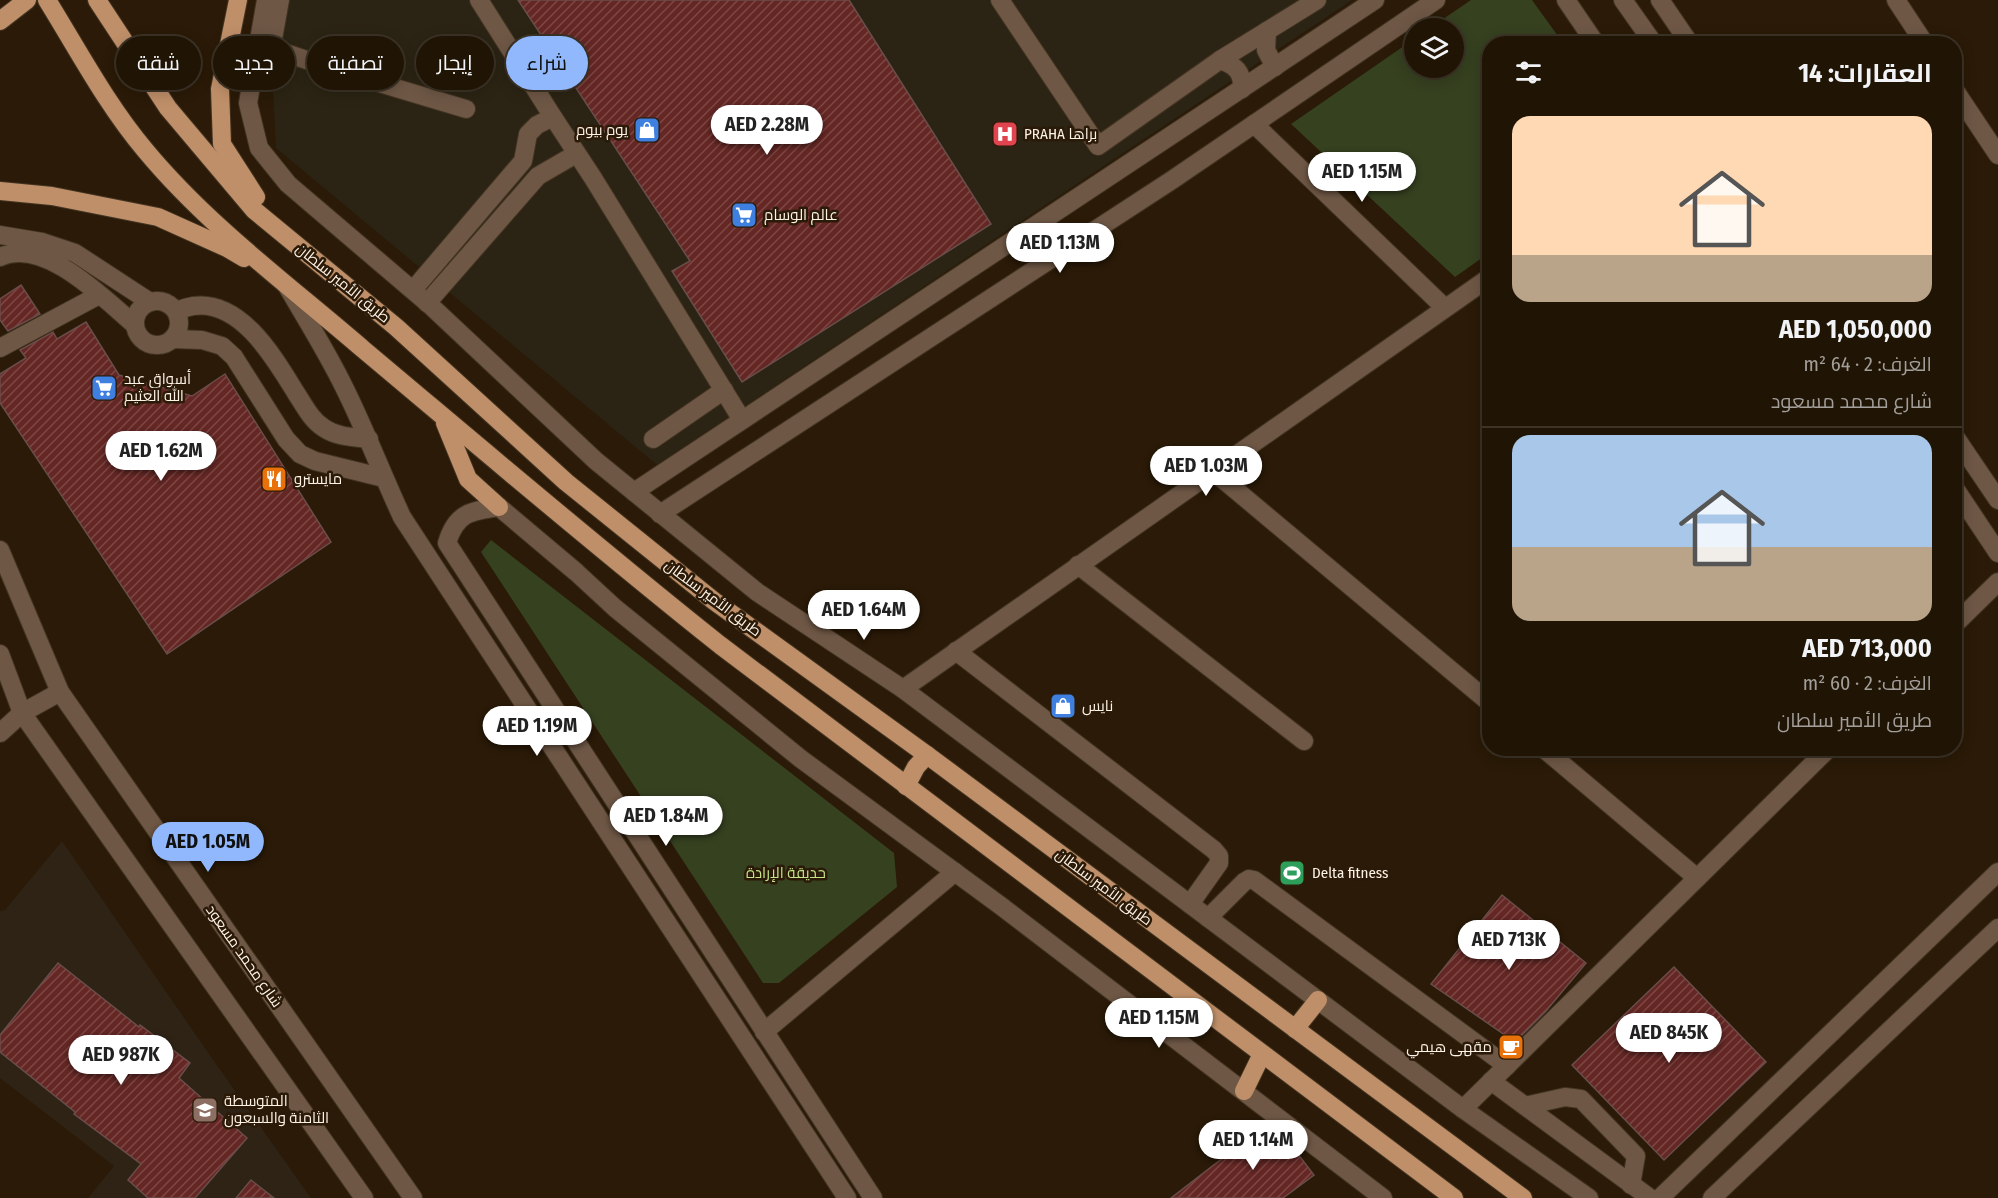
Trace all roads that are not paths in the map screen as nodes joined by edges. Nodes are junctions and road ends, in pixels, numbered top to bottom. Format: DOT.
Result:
graph roads {
  1 [pos="27,0"];
  2 [pos="47,0"];
  3 [pos="97,0"];
  4 [pos="238,0"];
  5 [pos="266,0"];
  6 [pos="280,0"];
  7 [pos="479,0"];
  8 [pos="1000,0"];
  9 [pos="1317,0"];
  10 [pos="1375,0"];
  11 [pos="1436,0"];
  12 [pos="1566,0"];
  13 [pos="1623,0"];
  14 [pos="1660,0"];
  15 [pos="1896,0"];
  16 [pos="0,21"];
  17 [pos="1267,31"];
  18 [pos="1591,36"];
  19 [pos="1648,36"];
  20 [pos="1685,36"];
  21 [pos="1920,36"];
  22 [pos="1220,60"];
  23 [pos="1275,66"];
  24 [pos="1242,89"];
  25 [pos="1962,101"];
  26 [pos="466,109"];
  27 [pos="552,117"];
  28 [pos="1254,124"];
  29 [pos="576,153"];
  30 [pos="1998,155"];
  31 [pos="0,191"];
  32 [pos="0,235"];
  33 [pos="301,248"];
  34 [pos="0,257"];
  35 [pos="284,282"];
  36 [pos="1482,285"];
  37 [pos="412,290"];
  38 [pos="99,295"];
  39 [pos="150,302"];
  40 [pos="427,303"];
  41 [pos="1445,308"];
  42 [pos="176,311"];
  43 [pos="135,325"];
  44 [pos="172,339"];
  45 [pos="0,348"];
  46 [pos="724,390"];
  47 [pos="444,418"];
  48 [pos="742,420"];
  49 [pos="369,439"];
  50 [pos="653,439"];
  51 [pos="1962,447"];
  52 [pos="1213,471"];
  53 [pos="384,478"];
  54 [pos="634,492"];
  55 [pos="1962,499"];
  56 [pos="1998,500"];
  57 [pos="498,507"];
  58 [pos="660,514"];
  59 [pos="0,550"];
  60 [pos="1998,553"];
  61 [pos="1078,565"];
  62 [pos="1998,582"];
  63 [pos="1962,617"];
  64 [pos="956,651"];
  65 [pos="0,654"];
  66 [pos="903,689"];
  67 [pos="60,692"];
  68 [pos="1482,696"];
  69 [pos="22,713"];
  70 [pos="0,733"];
  71 [pos="1304,741"];
  72 [pos="927,755"];
  73 [pos="1552,756"];
  74 [pos="1821,756"];
  75 [pos="906,786"];
  76 [pos="955,872"];
  77 [pos="1998,872"];
  78 [pos="1697,878"];
  79 [pos="1190,904"];
  80 [pos="1208,918"];
  81 [pos="1998,928"];
  82 [pos="1318,1000"];
  83 [pos="1295,1029"];
  84 [pos="764,1032"];
  85 [pos="1262,1054"];
  86 [pos="1508,1066"];
  87 [pos="1491,1081"];
  88 [pos="1244,1091"];
  89 [pos="1526,1107"];
  90 [pos="1463,1109"];
  91 [pos="1631,1185"];
  92 [pos="364,1198"];
  93 [pos="413,1198"];
  94 [pos="847,1198"];
  95 [pos="873,1198"];
  96 [pos="1383,1198"];
  97 [pos="1454,1198"];
  98 [pos="1523,1198"];
  99 [pos="1589,1198"];
  100 [pos="1650,1198"];
  101 [pos="1660,1198"];
  102 [pos="1712,1198"];
  1 -- 16 [label="main road"];
  2 -- 35 [label="main road, طريق الأمير سلطان"];
  3 -- 33 [label="main road, طريق الأمير سلطان"];
  4 -- 33 [label="main road"];
  5 -- 37 [label="street"];
  6 -- 26 [label="street"];
  7 -- 27 [label="street"];
  8 -- 22 [label="street"];
  9 -- 17 [label="street"];
  10 -- 23 [label="street"];
  11 -- 28 [label="street"];
  12 -- 18 [label="street"];
  13 -- 19 [label="street"];
  14 -- 20 [label="street"];
  15 -- 21 [label="street"];
  17 -- 22 [label="street"];
  17 -- 23 [label="street"];
  22 -- 24 [label="street"];
  23 -- 24 [label="street"];
  24 -- 48 [label="street"];
  25 -- 30 [label="street"];
  27 -- 29 [label="street"];
  27 -- 37 [label="street"];
  28 -- 41 [label="street"];
  28 -- 58 [label="street"];
  29 -- 40 [label="street"];
  29 -- 46 [label="street"];
  31 -- 35 [label="main road"];
  32 -- 39 [label="street"];
  33 -- 72 [label="main road, طريق الأمير سلطان"];
  34 -- 38 [label="street"];
  35 -- 47 [label="main road, طريق الأمير سلطان"];
  35 -- 49 [label="street"];
  36 -- 41 [label="street"];
  37 -- 40 [label="street"];
  38 -- 43 [label="street"];
  38 -- 45 [label="street"];
  39 -- 42 [label="street"];
  39 -- 43 [label="street"];
  40 -- 54 [label="street"];
  41 -- 52 [label="street"];
  42 -- 44 [label="street"];
  42 -- 49 [label="street"];
  43 -- 44 [label="street"];
  44 -- 53 [label="street"];
  46 -- 48 [label="street"];
  46 -- 50 [label="street"];
  47 -- 57 [label="main road"];
  47 -- 75 [label="main road, طريق الأمير سلطان"];
  48 -- 54 [label="street"];
  49 -- 53 [label="street"];
  51 -- 56 [label="street"];
  52 -- 61 [label="street"];
  52 -- 68 [label="street"];
  53 -- 94 [label="street"];
  54 -- 58 [label="street"];
  55 -- 60 [label="street"];
  57 -- 76 [label="street"];
  57 -- 84 [label="street"];
  58 -- 66 [label="street"];
  59 -- 67 [label="street, شارع محمد مسعود"];
  61 -- 64 [label="street"];
  61 -- 71 [label="street"];
  62 -- 63 [label="street"];
  64 -- 66 [label="street"];
  64 -- 79 [label="street"];
  65 -- 69 [label="street"];
  66 -- 79 [label="street"];
  67 -- 69 [label="street"];
  67 -- 93 [label="street, شارع محمد مسعود"];
  69 -- 70 [label="street"];
  69 -- 92 [label="street"];
  72 -- 75 [label="main road"];
  72 -- 83 [label="main road, طريق الأمير سلطان"];
  73 -- 78 [label="street"];
  74 -- 78 [label="street"];
  75 -- 85 [label="main road, طريق الأمير سلطان"];
  76 -- 84 [label="street"];
  76 -- 88 [label="street"];
  77 -- 101 [label="street"];
  78 -- 86 [label="street"];
  79 -- 80 [label="street"];
  80 -- 82 [label="street"];
  80 -- 86 [label="street"];
  81 -- 102 [label="street"];
  82 -- 83 [label="main road"];
  82 -- 90 [label="street"];
  83 -- 98 [label="main road, طريق الأمير سلطان"];
  84 -- 95 [label="street"];
  85 -- 88 [label="main road"];
  85 -- 97 [label="main road, طريق الأمير سلطان"];
  86 -- 87 [label="street"];
  87 -- 89 [label="street"];
  87 -- 90 [label="street"];
  88 -- 96 [label="street"];
  89 -- 91 [label="street"];
  89 -- 91 [label="street"];
  90 -- 99 [label="street"];
  91 -- 100 [label="street"];
}
